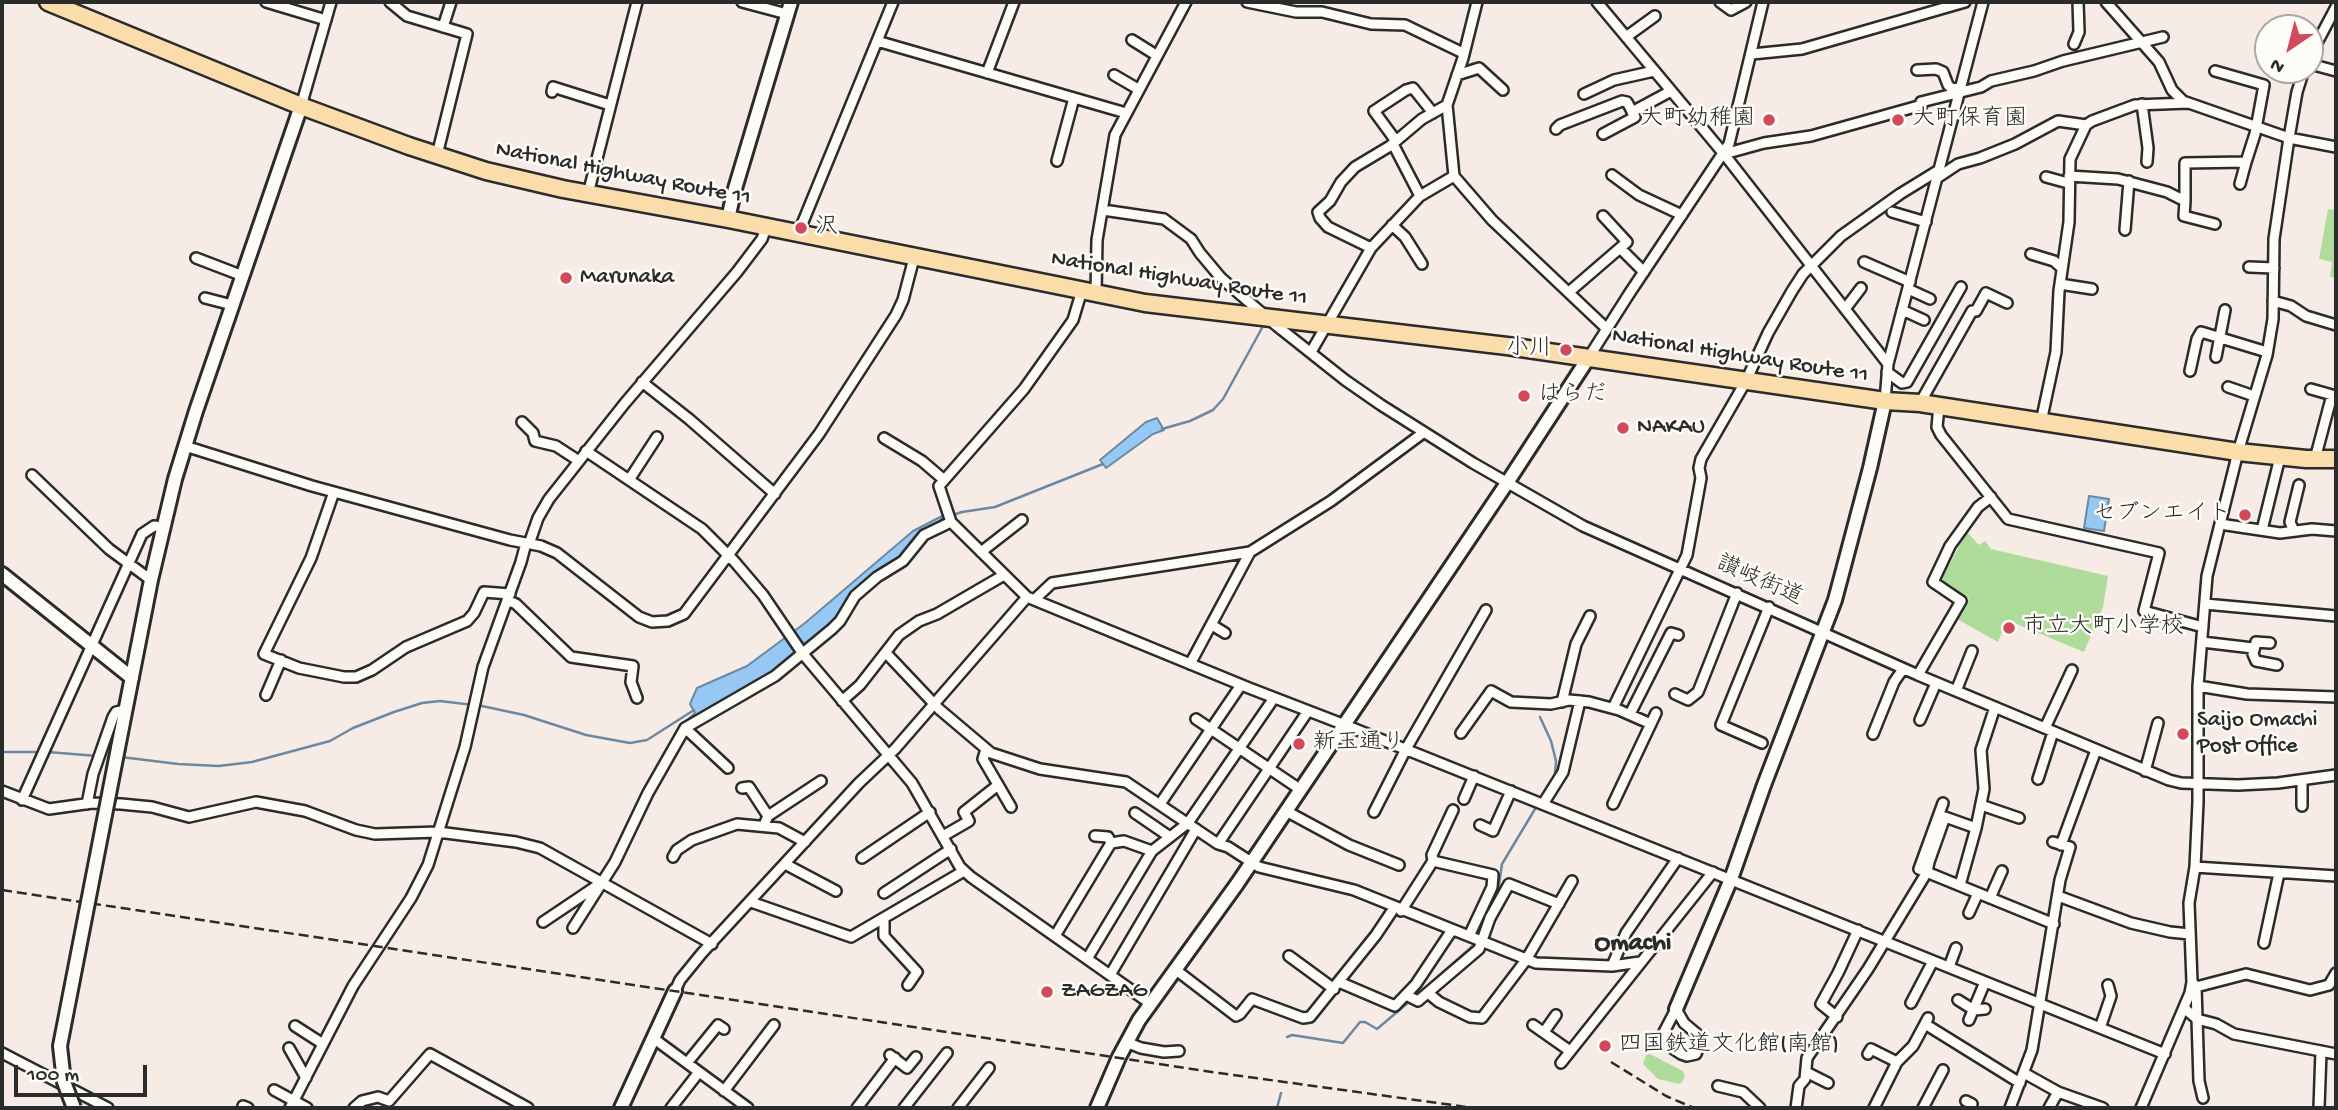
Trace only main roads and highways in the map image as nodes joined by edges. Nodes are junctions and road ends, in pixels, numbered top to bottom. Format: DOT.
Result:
graph roads {
  1 [pos="48,2"];
  2 [pos="2336,459"];
  1 -- 2 [label="highway, National Highway Route 11"];
}
